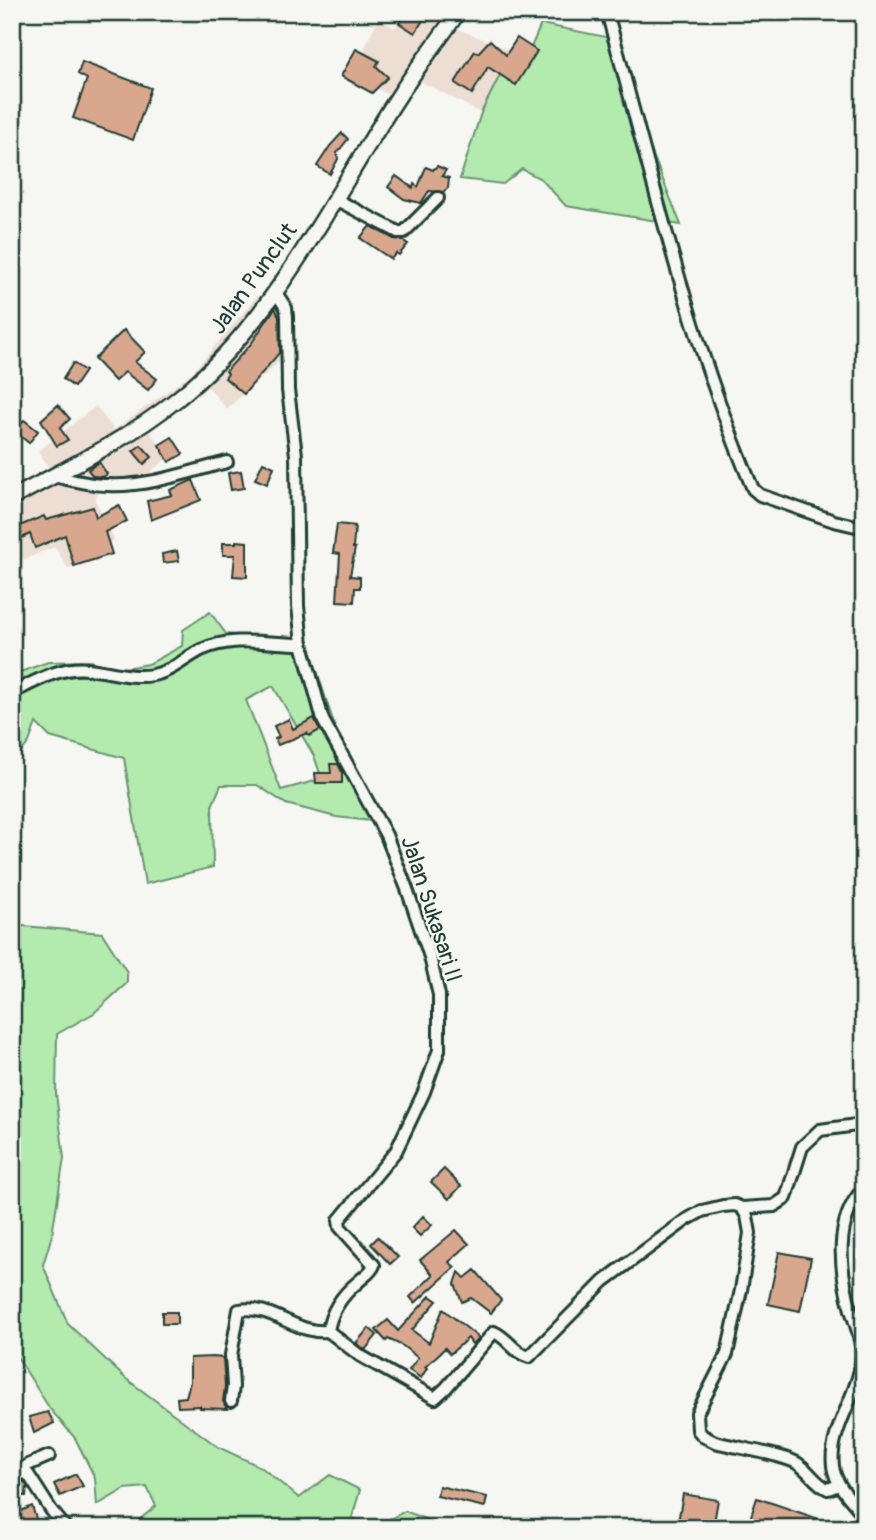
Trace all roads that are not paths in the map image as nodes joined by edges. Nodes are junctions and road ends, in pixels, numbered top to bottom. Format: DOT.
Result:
graph roads {
  1 [pos="458,12"];
  2 [pos="607,12"];
  3 [pos="438,198"];
  4 [pos="337,200"];
  5 [pos="275,291"];
  6 [pos="227,462"];
  7 [pos="54,475"];
  8 [pos="12,498"];
  9 [pos="864,528"];
  10 [pos="302,644"];
  11 [pos="12,693"];
  12 [pos="864,1124"];
  13 [pos="864,1188"];
  14 [pos="742,1208"];
  15 [pos="328,1331"];
  16 [pos="231,1401"];
  17 [pos="49,1456"];
  18 [pos="15,1470"];
  19 [pos="839,1485"];
  20 [pos="864,1516"];
  21 [pos="66,1528"];
  1 -- 4 [label="main road, Jalan Punclut"];
  2 -- 9 [label="street"];
  3 -- 4 [label="street"];
  4 -- 5 [label="main road, Jalan Punclut"];
  5 -- 7 [label="main road, Jalan Punclut"];
  5 -- 10 [label="street, Jalan Sukasari II"];
  6 -- 7 [label="street"];
  7 -- 8 [label="main road, Jalan Punclut"];
  10 -- 11 [label="street"];
  10 -- 15 [label="street, Jalan Sukasari II"];
  12 -- 14 [label="street"];
  13 -- 19 [label="street"];
  14 -- 15 [label="street"];
  14 -- 19 [label="street"];
  15 -- 16 [label="street"];
  17 -- 18 [label="street"];
  18 -- 21 [label="street"];
  19 -- 20 [label="street"];
}
